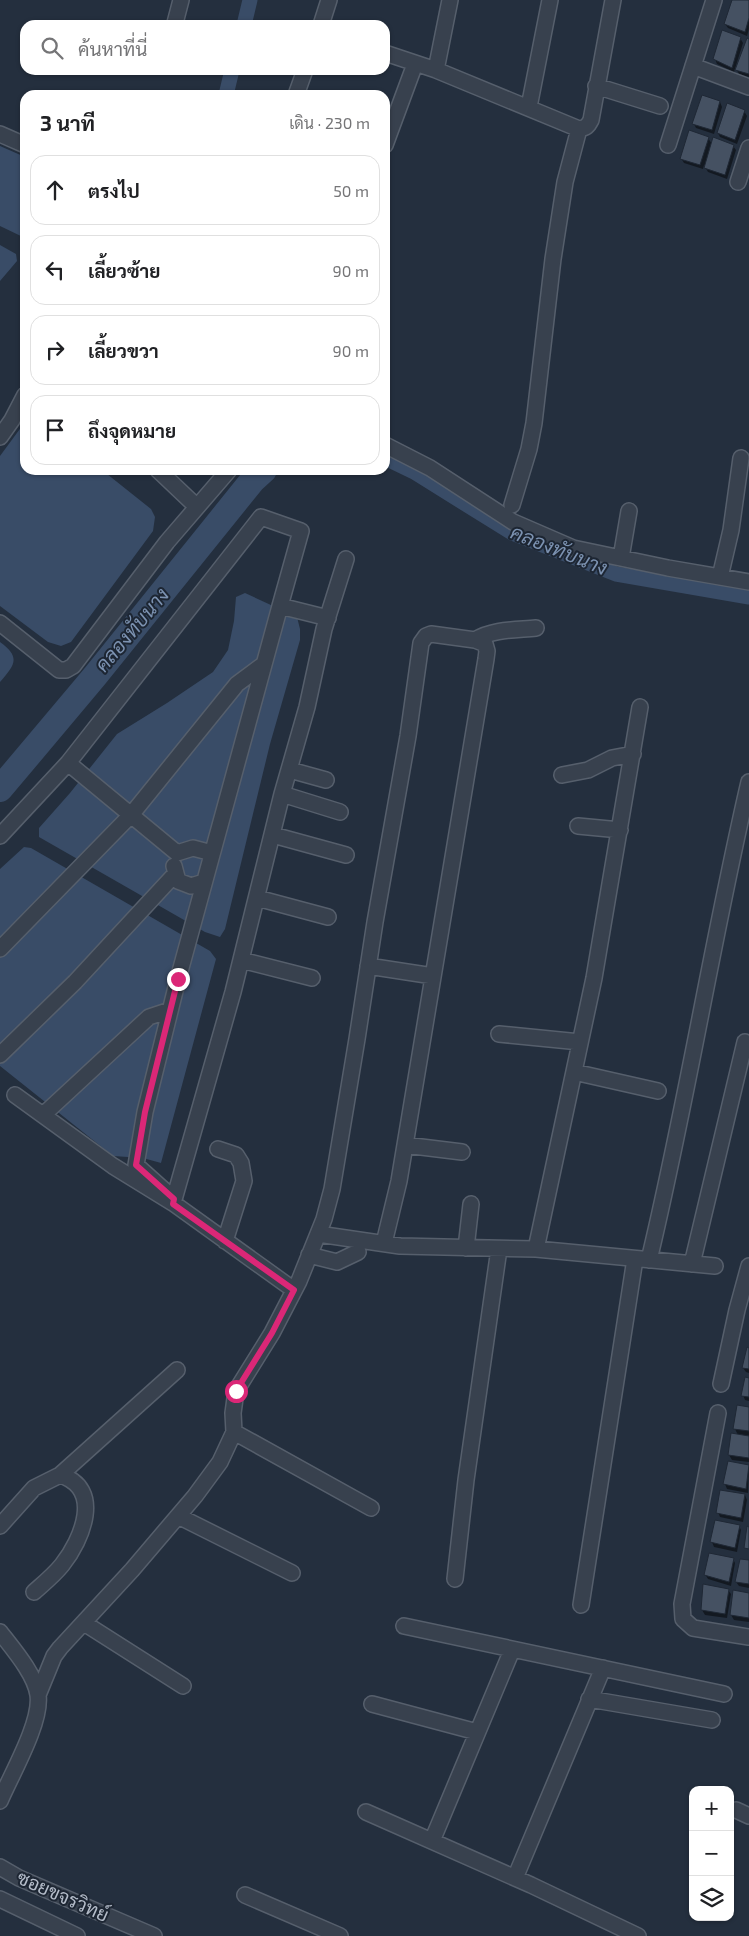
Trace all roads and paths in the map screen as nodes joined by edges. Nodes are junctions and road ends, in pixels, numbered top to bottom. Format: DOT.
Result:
graph roads {
  1 [pos="181,0"];
  2 [pos="329,0"];
  3 [pos="450,0"];
  4 [pos="550,0"];
  5 [pos="613,0"];
  6 [pos="714,0"];
  7 [pos="176,20"];
  8 [pos="323,20"];
  9 [pos="390,55"];
  10 [pos="415,64"];
  11 [pos="693,66"];
  12 [pos="436,70"];
  13 [pos="303,75"];
  14 [pos="596,86"];
  15 [pos="749,87"];
  16 [pos="298,90"];
  17 [pos="660,106"];
  18 [pos="529,107"];
  19 [pos="579,129"];
  20 [pos="390,131"];
  21 [pos="0,134"];
  22 [pos="20,143"];
  23 [pos="668,145"];
  24 [pos="749,148"];
  25 [pos="738,182"];
  26 [pos="20,405"];
  27 [pos="0,437"];
  28 [pos="390,448"];
  29 [pos="741,458"];
  30 [pos="163,475"];
  31 [pos="225,475"];
  32 [pos="512,506"];
  33 [pos="197,507"];
  34 [pos="629,511"];
  35 [pos="622,558"];
  36 [pos="346,559"];
  37 [pos="720,576"];
  38 [pos="749,582"];
  39 [pos="280,606"];
  40 [pos="328,618"];
  41 [pos="0,623"];
  42 [pos="536,628"];
  43 [pos="475,640"];
  44 [pos="264,664"];
  45 [pos="640,707"];
  46 [pos="633,754"];
  47 [pos="68,764"];
  48 [pos="290,770"];
  49 [pos="562,775"];
  50 [pos="326,780"];
  51 [pos="749,782"];
  52 [pos="282,794"];
  53 [pos="340,812"];
  54 [pos="131,815"];
  55 [pos="578,826"];
  56 [pos="620,830"];
  57 [pos="273,835"];
  58 [pos="0,836"];
  59 [pos="177,852"];
  60 [pos="212,853"];
  61 [pos="346,854"];
  62 [pos="176,873"];
  63 [pos="204,882"];
  64 [pos="257,898"];
  65 [pos="328,917"];
  66 [pos="0,949"];
  67 [pos="241,960"];
  68 [pos="368,966"];
  69 [pos="433,976"];
  70 [pos="312,978"];
  71 [pos="170,1010"];
  72 [pos="499,1034"];
  73 [pos="580,1042"];
  74 [pos="745,1042"];
  75 [pos="0,1055"];
  76 [pos="744,1069"];
  77 [pos="574,1072"];
  78 [pos="658,1091"];
  79 [pos="15,1095"];
  80 [pos="43,1115"];
  81 [pos="405,1145"];
  82 [pos="218,1149"];
  83 [pos="462,1152"];
  84 [pos="174,1201"];
  85 [pos="471,1204"];
  86 [pos="318,1234"];
  87 [pos="225,1241"];
  88 [pos="384,1244"];
  89 [pos="466,1248"];
  90 [pos="499,1249"];
  91 [pos="536,1249"];
  92 [pos="358,1252"];
  93 [pos="309,1256"];
  94 [pos="642,1260"];
  95 [pos="692,1264"];
  96 [pos="715,1266"];
  97 [pos="749,1266"];
  98 [pos="294,1290"];
  99 [pos="177,1370"];
  100 [pos="721,1384"];
  101 [pos="718,1413"];
  102 [pos="234,1432"];
  103 [pos="60,1475"];
  104 [pos="371,1508"];
  105 [pos="178,1516"];
  106 [pos="0,1526"];
  107 [pos="292,1573"];
  108 [pos="455,1579"];
  109 [pos="34,1592"];
  110 [pos="581,1604"];
  111 [pos="84,1623"];
  112 [pos="404,1626"];
  113 [pos="0,1632"];
  114 [pos="749,1637"];
  115 [pos="512,1650"];
  116 [pos="602,1668"];
  117 [pos="183,1686"];
  118 [pos="724,1694"];
  119 [pos="38,1695"];
  120 [pos="589,1699"];
  121 [pos="372,1704"];
  122 [pos="712,1720"];
  123 [pos="477,1732"];
  124 [pos="0,1801"];
  125 [pos="366,1812"];
  126 [pos="432,1841"];
  127 [pos="0,1867"];
  128 [pos="515,1878"];
  129 [pos="245,1895"];
  130 [pos="0,1899"];
  131 [pos="77,1936"];
  132 [pos="154,1936"];
  133 [pos="340,1936"];
  134 [pos="638,1936"];
  1 -- 7 [label="street"];
  2 -- 8 [label="street"];
  3 -- 12 [label="street"];
  4 -- 18 [label="street"];
  5 -- 14 [label="street"];
  6 -- 11 [label="street"];
  9 -- 10 [label="street"];
  10 -- 12 [label="street"];
  10 -- 20 [label="street"];
  11 -- 15 [label="street"];
  11 -- 23 [label="street"];
  12 -- 18 [label="street"];
  13 -- 16 [label="street"];
  14 -- 17 [label="street"];
  14 -- 19 [label="street"];
  18 -- 19 [label="street"];
  19 -- 32 [label="street"];
  21 -- 22 [label="street"];
  24 -- 25 [label="street"];
  26 -- 27 [label="street"];
  28 -- 35 [label="street"];
  29 -- 37 [label="street"];
  30 -- 33 [label="street"];
  31 -- 33 [label="street"];
  33 -- 41 [label="street"];
  34 -- 35 [label="street"];
  35 -- 37 [label="street"];
  36 -- 40 [label="street"];
  37 -- 38 [label="street"];
  39 -- 40 [label="street"];
  39 -- 44 [label="street"];
  39 -- 47 [label="street"];
  40 -- 48 [label="street"];
  42 -- 43 [label="street"];
  43 -- 68 [label="street"];
  43 -- 69 [label="street"];
  44 -- 54 [label="street"];
  44 -- 60 [label="street"];
  45 -- 46 [label="street"];
  46 -- 49 [label="street"];
  46 -- 56 [label="street"];
  47 -- 54 [label="street"];
  47 -- 58 [label="street"];
  48 -- 50 [label="street"];
  48 -- 52 [label="street"];
  51 -- 94 [label="street"];
  52 -- 53 [label="street"];
  52 -- 57 [label="street"];
  54 -- 59 [label="street"];
  54 -- 66 [label="street"];
  55 -- 56 [label="street"];
  56 -- 73 [label="street"];
  57 -- 61 [label="street"];
  57 -- 64 [label="street"];
  59 -- 60 [label="street"];
  59 -- 62 [label="street"];
  60 -- 63 [label="street"];
  62 -- 63 [label="street"];
  62 -- 75 [label="street"];
  63 -- 71 [label="street"];
  64 -- 65 [label="street"];
  64 -- 67 [label="street"];
  67 -- 70 [label="street"];
  67 -- 84 [label="street"];
  68 -- 69 [label="street"];
  68 -- 86 [label="street"];
  69 -- 81 [label="street"];
  71 -- 80 [label="street"];
  71 -- 84 [label="street"];
  72 -- 73 [label="street"];
  73 -- 77 [label="street"];
  74 -- 76 [label="street"];
  76 -- 95 [label="street"];
  77 -- 78 [label="street"];
  77 -- 91 [label="street"];
  79 -- 80 [label="street"];
  80 -- 84 [label="street"];
  81 -- 83 [label="street"];
  81 -- 88 [label="street"];
  82 -- 87 [label="street"];
  84 -- 87 [label="street"];
  85 -- 89 [label="street"];
  86 -- 88 [label="street"];
  86 -- 93 [label="street"];
  87 -- 98 [label="street"];
  88 -- 89 [label="street"];
  89 -- 90 [label="street"];
  90 -- 91 [label="street"];
  90 -- 108 [label="street"];
  91 -- 94 [label="street"];
  92 -- 93 [label="street"];
  93 -- 98 [label="street"];
  94 -- 95 [label="street"];
  94 -- 110 [label="street"];
  95 -- 96 [label="street"];
  97 -- 100 [label="street"];
  98 -- 102 [label="street"];
  99 -- 103 [label="street"];
  101 -- 114 [label="street"];
  102 -- 104 [label="street"];
  102 -- 105 [label="street"];
  103 -- 106 [label="street"];
  103 -- 109 [label="street"];
  105 -- 107 [label="street"];
  105 -- 111 [label="street"];
  111 -- 117 [label="street"];
  111 -- 119 [label="street"];
  112 -- 115 [label="street"];
  113 -- 119 [label="street"];
  115 -- 116 [label="street"];
  115 -- 123 [label="street"];
  116 -- 118 [label="street"];
  116 -- 120 [label="street"];
  119 -- 124 [label="street"];
  120 -- 122 [label="street"];
  120 -- 128 [label="street"];
  121 -- 123 [label="street"];
  123 -- 126 [label="street"];
  125 -- 126 [label="street"];
  126 -- 128 [label="street"];
  127 -- 132 [label="street, ซอยขจรวิทย์"];
  128 -- 134 [label="street"];
  129 -- 133 [label="street"];
  130 -- 131 [label="street"];
}
